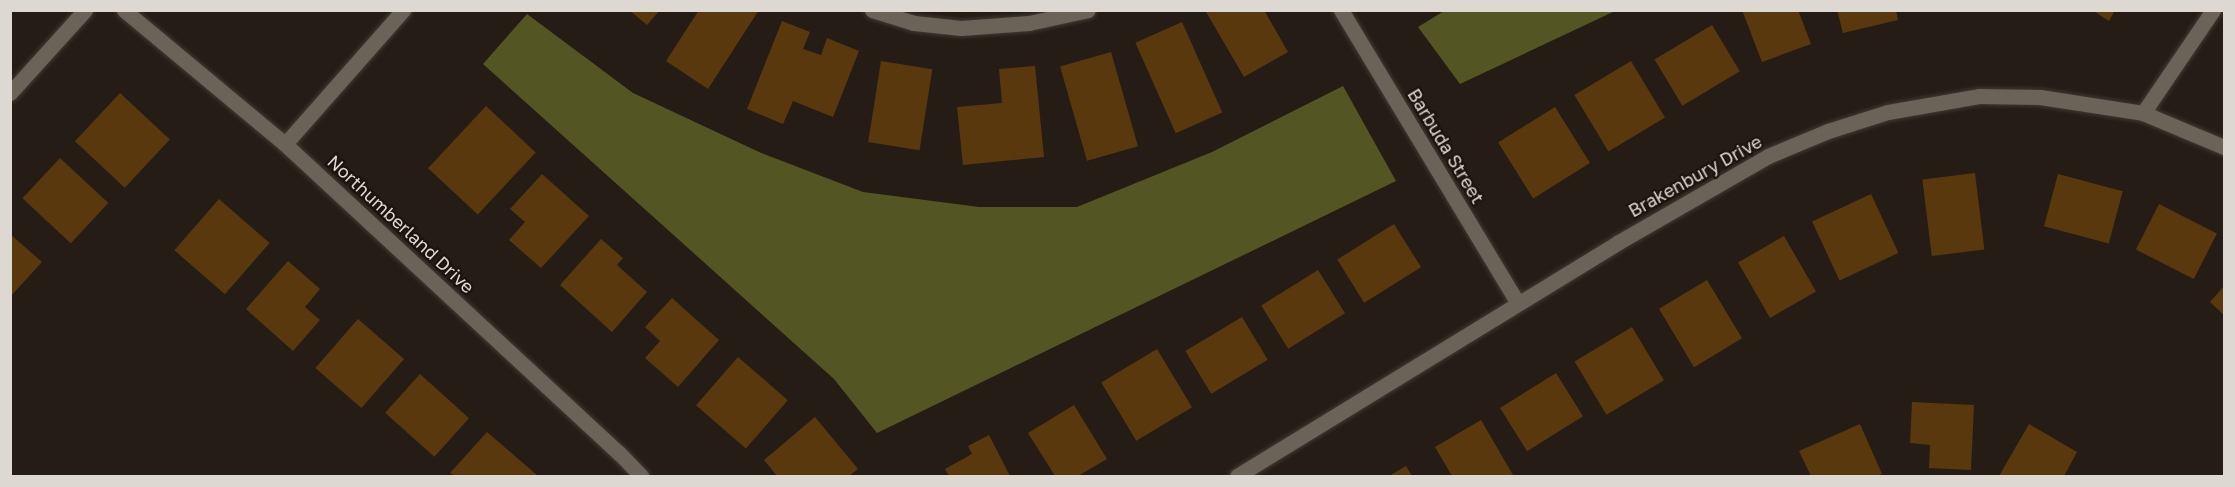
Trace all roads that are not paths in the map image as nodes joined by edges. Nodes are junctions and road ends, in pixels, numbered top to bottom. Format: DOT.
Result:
graph roads {
  1 [pos="85,10"];
  2 [pos="124,10"];
  3 [pos="403,10"];
  4 [pos="872,10"];
  5 [pos="1088,10"];
  6 [pos="1341,10"];
  7 [pos="2213,10"];
  8 [pos="10,93"];
  9 [pos="2143,113"];
  10 [pos="285,144"];
  11 [pos="2224,147"];
  12 [pos="1517,302"];
  13 [pos="641,477"];
  14 [pos="1237,477"];
  1 -- 8 [label="street"];
  2 -- 10 [label="street, Northumberland Drive"];
  3 -- 10 [label="street"];
  4 -- 5 [label="street"];
  6 -- 12 [label="street, Barbuda Street"];
  7 -- 9 [label="street"];
  9 -- 11 [label="street, Brakenbury Drive"];
  9 -- 12 [label="street, Brakenbury Drive"];
  10 -- 13 [label="street, Northumberland Drive"];
  12 -- 14 [label="street, Brakenbury Drive"];
}
